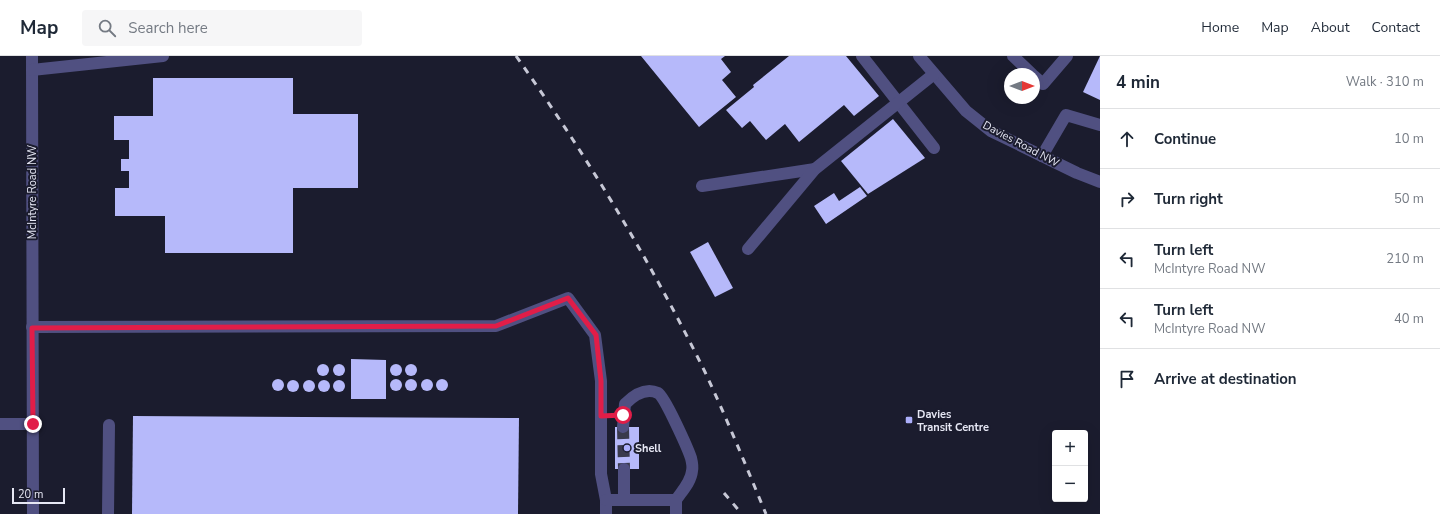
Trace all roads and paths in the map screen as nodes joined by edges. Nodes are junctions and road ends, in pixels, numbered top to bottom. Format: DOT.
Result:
graph roads {
  1 [pos="32,56"];
  2 [pos="163,56"];
  3 [pos="862,56"];
  4 [pos="919,56"];
  5 [pos="1013,56"];
  6 [pos="1067,56"];
  7 [pos="88,60"];
  8 [pos="1026,68"];
  9 [pos="32,70"];
  10 [pos="934,74"];
  11 [pos="1040,81"];
  12 [pos="898,102"];
  13 [pos="1100,125"];
  14 [pos="934,148"];
  15 [pos="1042,156"];
  16 [pos="815,169"];
  17 [pos="1100,182"];
  18 [pos="702,186"];
  19 [pos="748,249"];
  20 [pos="32,328"];
  21 [pos="601,416"];
  22 [pos="0,424"];
  23 [pos="33,424"];
  24 [pos="109,425"];
  25 [pos="624,468"];
  26 [pos="606,500"];
  27 [pos="624,500"];
  28 [pos="676,500"];
  29 [pos="33,514"];
  30 [pos="108,514"];
  31 [pos="606,514"];
  32 [pos="676,514"];
  1 -- 9 [label="street, McIntyre Road NW"];
  2 -- 7 [label="street"];
  3 -- 12 [label="street"];
  4 -- 10 [label="street, Davies Road NW"];
  5 -- 8 [label="street"];
  6 -- 11 [label="street"];
  7 -- 9 [label="street"];
  9 -- 20 [label="street, McIntyre Road NW"];
  10 -- 12 [label="street"];
  10 -- 15 [label="street, Davies Road NW"];
  12 -- 14 [label="street"];
  12 -- 16 [label="street"];
  13 -- 15 [label="street"];
  15 -- 17 [label="street, Davies Road NW"];
  16 -- 18 [label="street"];
  16 -- 19 [label="street"];
  20 -- 21 [label="street"];
  20 -- 23 [label="street, McIntyre Road NW"];
  21 -- 26 [label="street"];
  21 -- 28 [label="street"];
  22 -- 23 [label="street"];
  23 -- 29 [label="street, McIntyre Road NW"];
  24 -- 30 [label="street"];
  25 -- 27 [label="street"];
  26 -- 27 [label="street"];
  26 -- 31 [label="street"];
  27 -- 28 [label="street"];
  28 -- 32 [label="street"];
}
